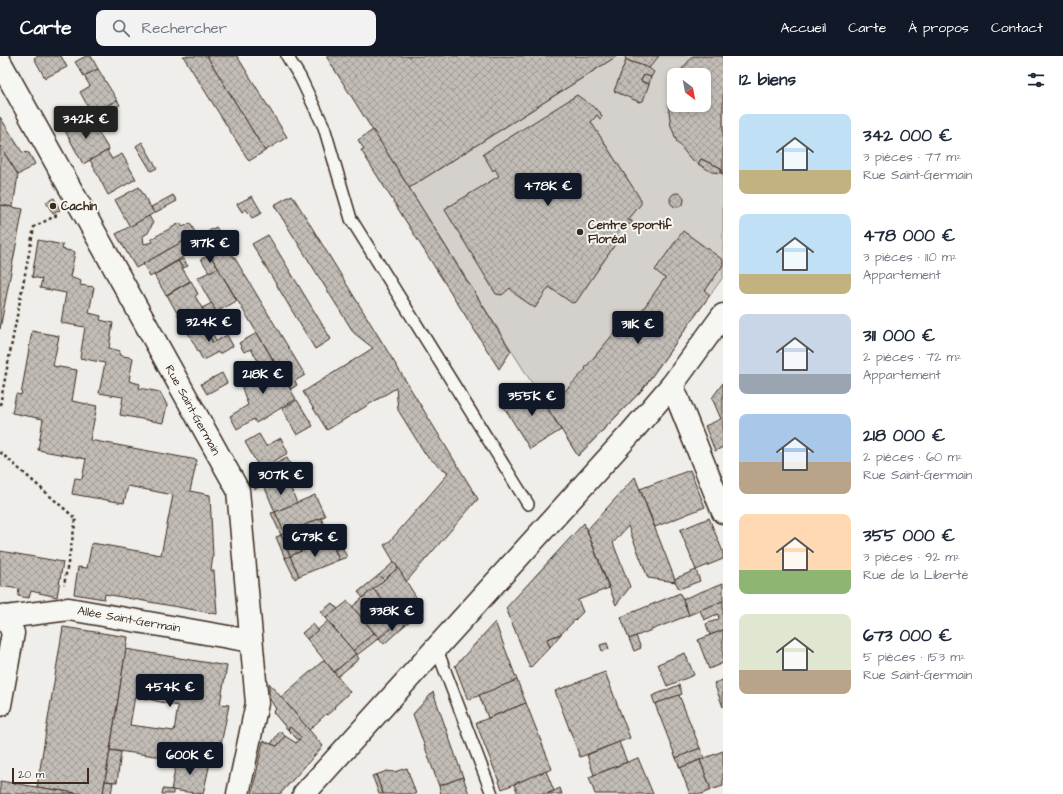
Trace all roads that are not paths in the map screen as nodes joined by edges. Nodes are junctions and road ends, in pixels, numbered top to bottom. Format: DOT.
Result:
graph roads {
  1 [pos="287,56"];
  2 [pos="0,62"];
  3 [pos="723,315"];
  4 [pos="672,385"];
  5 [pos="528,504"];
  6 [pos="723,512"];
  7 [pos="3,616"];
  8 [pos="251,641"];
  9 [pos="436,647"];
  10 [pos="0,705"];
  11 [pos="238,794"];
  12 [pos="304,794"];
  13 [pos="492,794"];
  1 -- 5 [label="lane"];
  2 -- 8 [label="street, Rue Saint-Germain"];
  3 -- 4 [label="street"];
  4 -- 6 [label="street"];
  4 -- 9 [label="street"];
  7 -- 8 [label="street, Allée Saint-Germain"];
  7 -- 10 [label="street"];
  8 -- 11 [label="street, Rue Saint-Germain"];
  9 -- 12 [label="street"];
  9 -- 13 [label="lane"];
}
